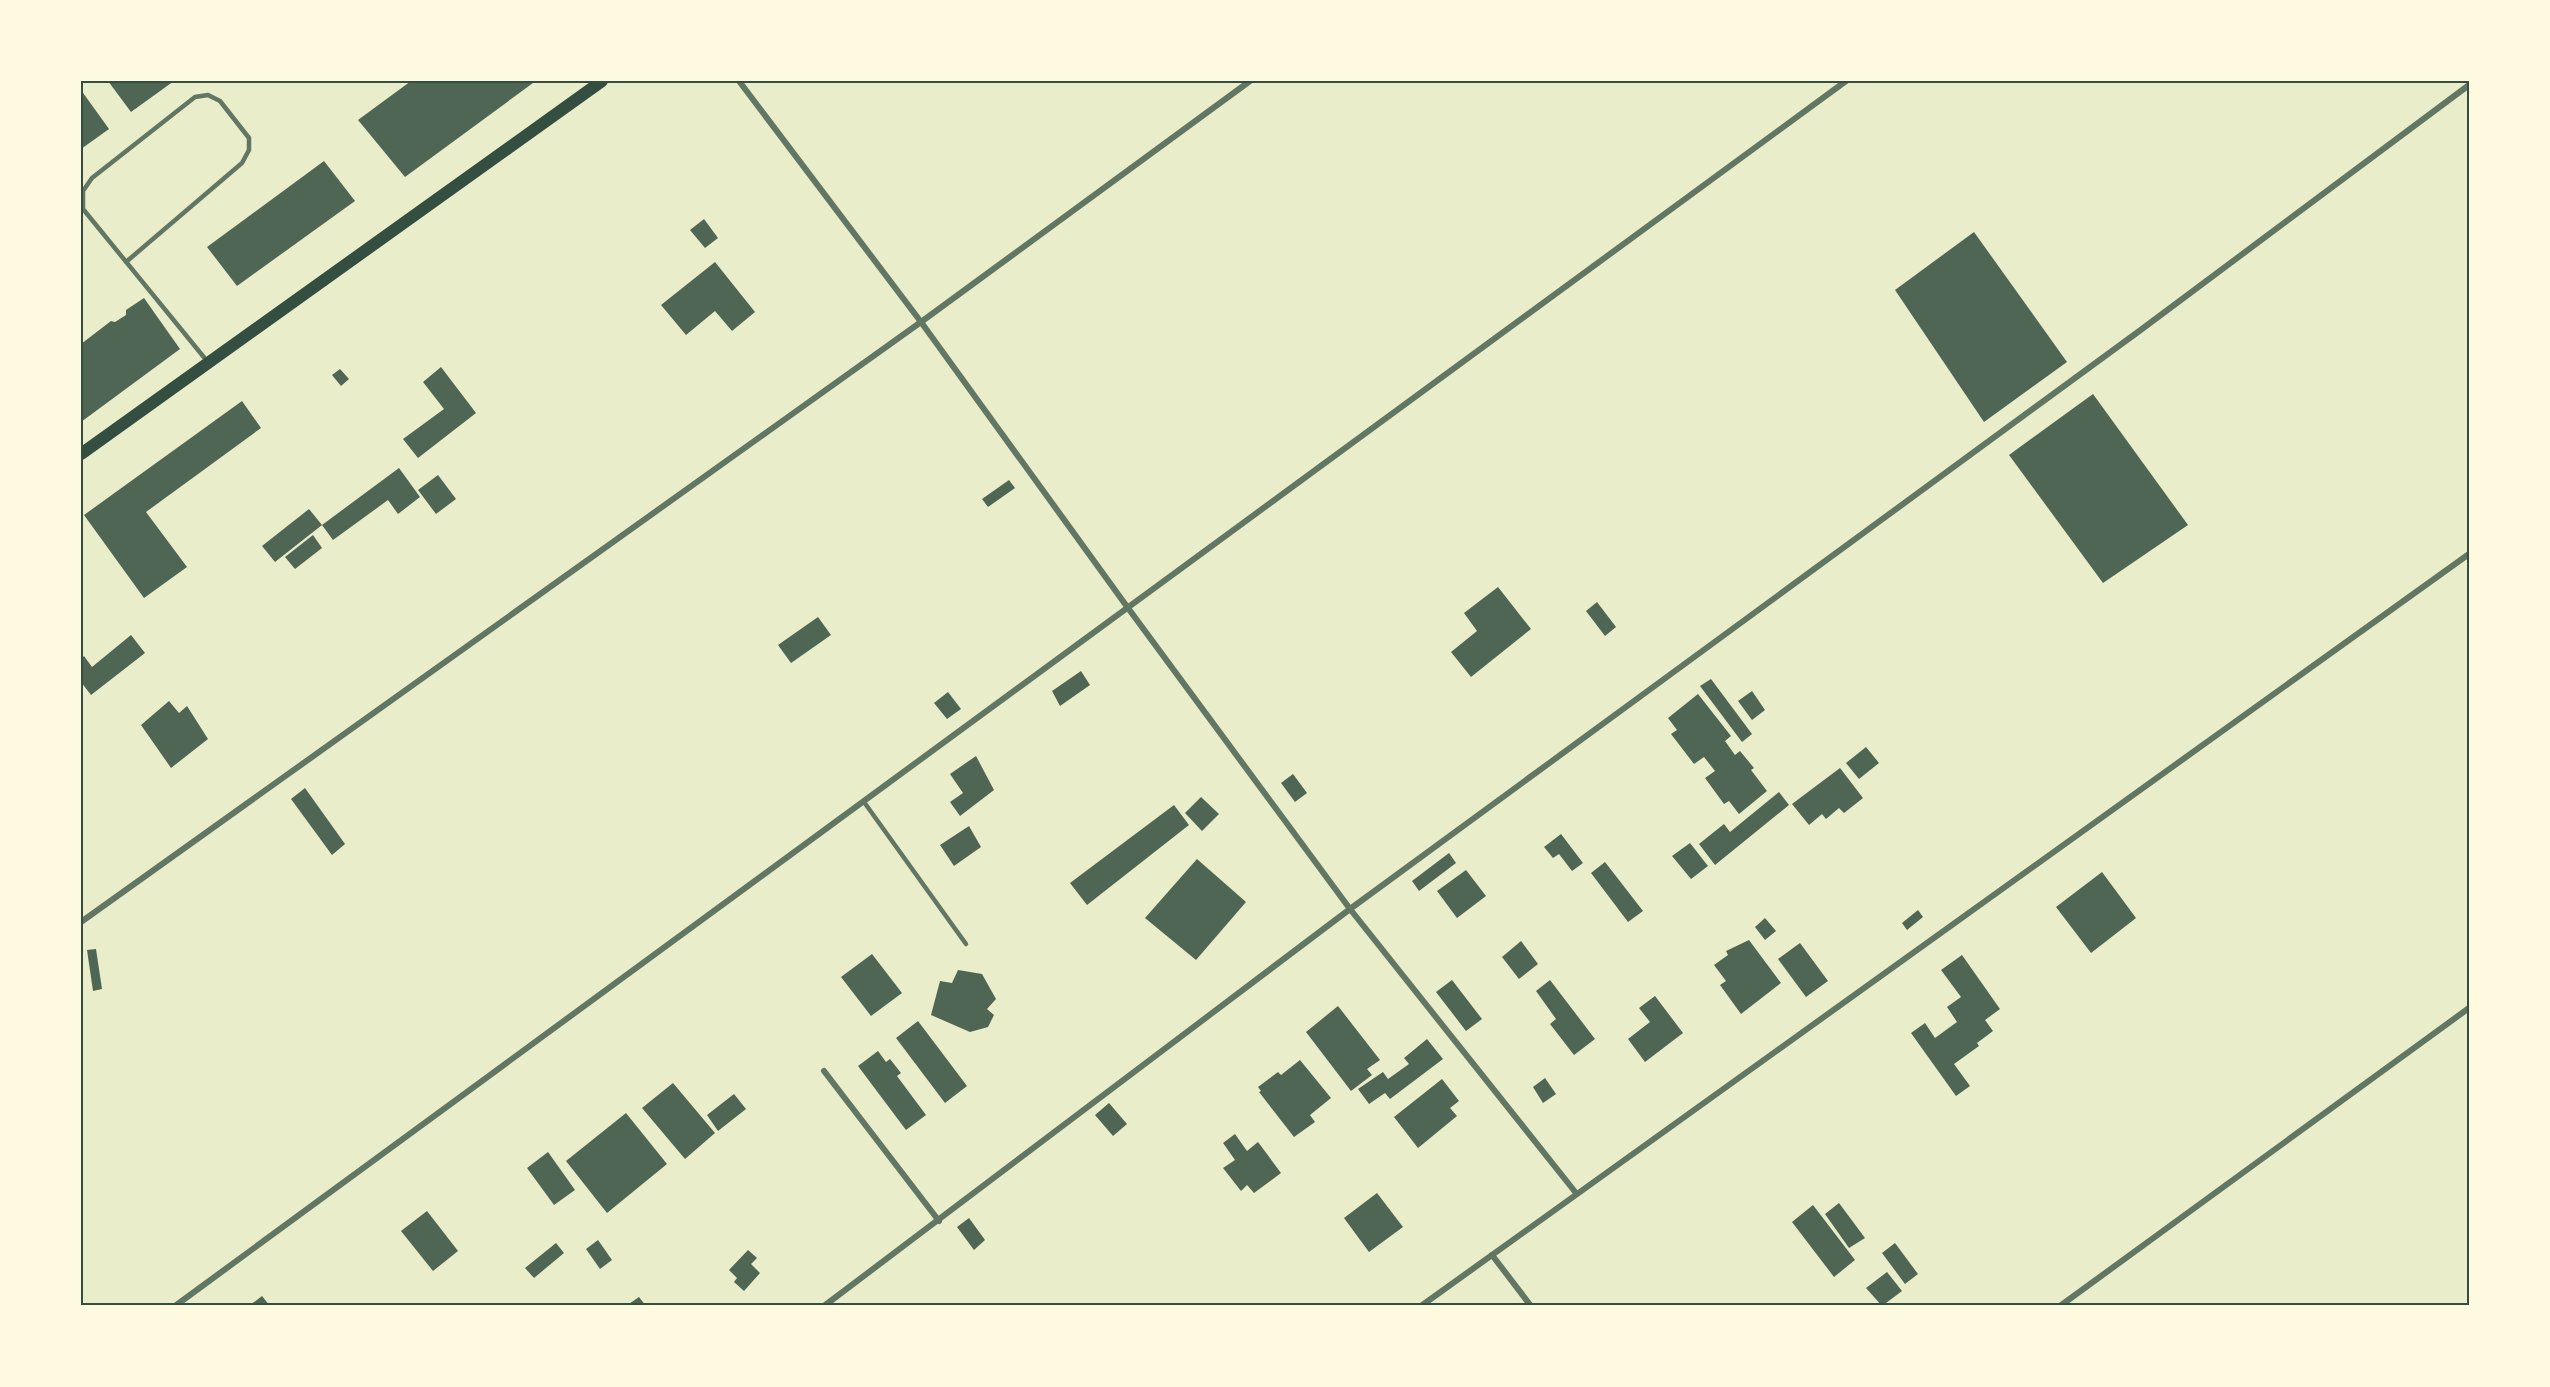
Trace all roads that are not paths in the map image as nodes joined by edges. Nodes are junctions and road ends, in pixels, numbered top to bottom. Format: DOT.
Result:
graph roads {
  1 [pos="602,81"];
  2 [pos="739,81"];
  3 [pos="1250,81"];
  4 [pos="1846,81"];
  5 [pos="2469,85"];
  6 [pos="126,262"];
  7 [pos="921,322"];
  8 [pos="208,363"];
  9 [pos="81,454"];
  10 [pos="2469,554"];
  11 [pos="1128,608"];
  12 [pos="864,802"];
  13 [pos="1350,909"];
  14 [pos="81,922"];
  15 [pos="966,944"];
  16 [pos="2469,1008"];
  17 [pos="824,1071"];
  18 [pos="1576,1193"];
  19 [pos="939,1221"];
  20 [pos="1491,1255"];
  21 [pos="175,1306"];
  22 [pos="824,1306"];
  23 [pos="1421,1306"];
  24 [pos="1532,1306"];
  25 [pos="2060,1306"];
  1 -- 8 [label="main road"];
  2 -- 7 [label="street"];
  3 -- 7 [label="street"];
  4 -- 11 [label="street"];
  5 -- 13 [label="street"];
  6 -- 6 [label="lane"];
  6 -- 8 [label="lane"];
  7 -- 11 [label="street"];
  7 -- 14 [label="street"];
  8 -- 9 [label="main road"];
  10 -- 18 [label="street"];
  11 -- 12 [label="street"];
  11 -- 13 [label="street"];
  12 -- 15 [label="lane"];
  12 -- 21 [label="street"];
  13 -- 18 [label="street"];
  13 -- 19 [label="street"];
  16 -- 25 [label="street"];
  17 -- 19 [label="street"];
  18 -- 20 [label="street"];
  19 -- 22 [label="street"];
  20 -- 23 [label="street"];
  20 -- 24 [label="street"];
}
